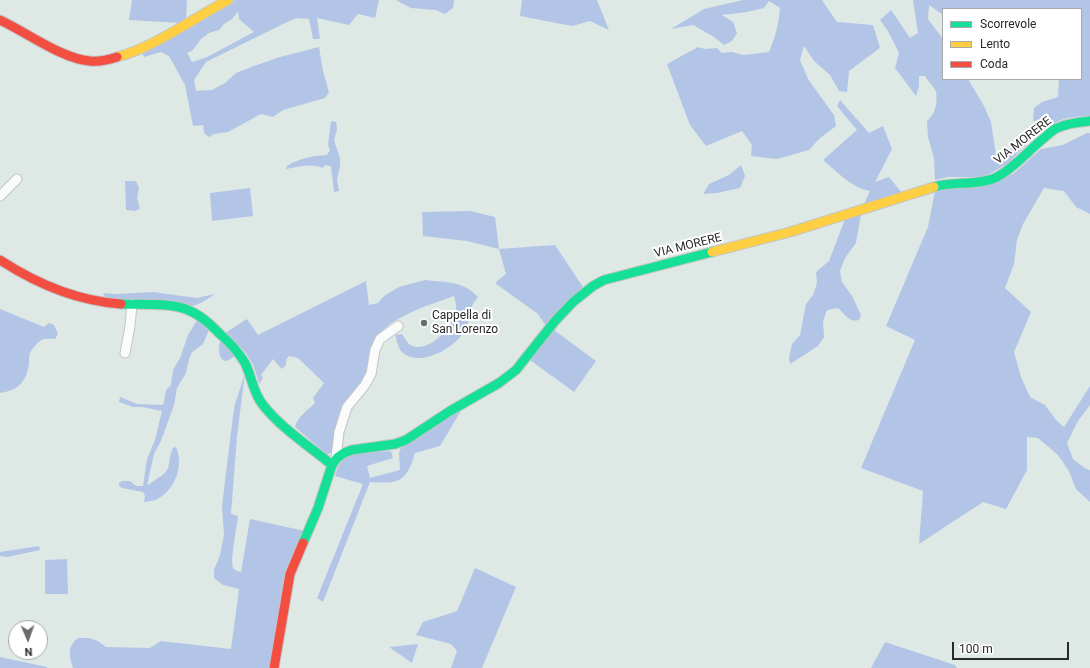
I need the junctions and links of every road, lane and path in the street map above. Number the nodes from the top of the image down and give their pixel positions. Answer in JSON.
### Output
{"nodes":[{"id":1,"x":228,"y":0,"type":"edge"},
{"id":2,"x":0,"y":20,"type":"edge"},
{"id":3,"x":1090,"y":121,"type":"edge"},
{"id":4,"x":17,"y":179,"type":"dead end"},
{"id":5,"x":0,"y":196,"type":"edge"},
{"id":6,"x":0,"y":260,"type":"edge"},
{"id":7,"x":132,"y":304,"type":"junction"},
{"id":8,"x":398,"y":326,"type":"dead end"},
{"id":9,"x":125,"y":353,"type":"dead end"},
{"id":10,"x":334,"y":462,"type":"junction"},
{"id":11,"x":274,"y":668,"type":"edge"}],
"edges":[{"from":1,"to":2,"type":"street"},
{"from":3,"to":10,"type":"street","name":"VIA MORERE"},
{"from":4,"to":5,"type":"street"},
{"from":6,"to":7,"type":"street"},
{"from":7,"to":9,"type":"street"},
{"from":7,"to":10,"type":"street"},
{"from":8,"to":10,"type":"street"},
{"from":10,"to":11,"type":"street"}]}
